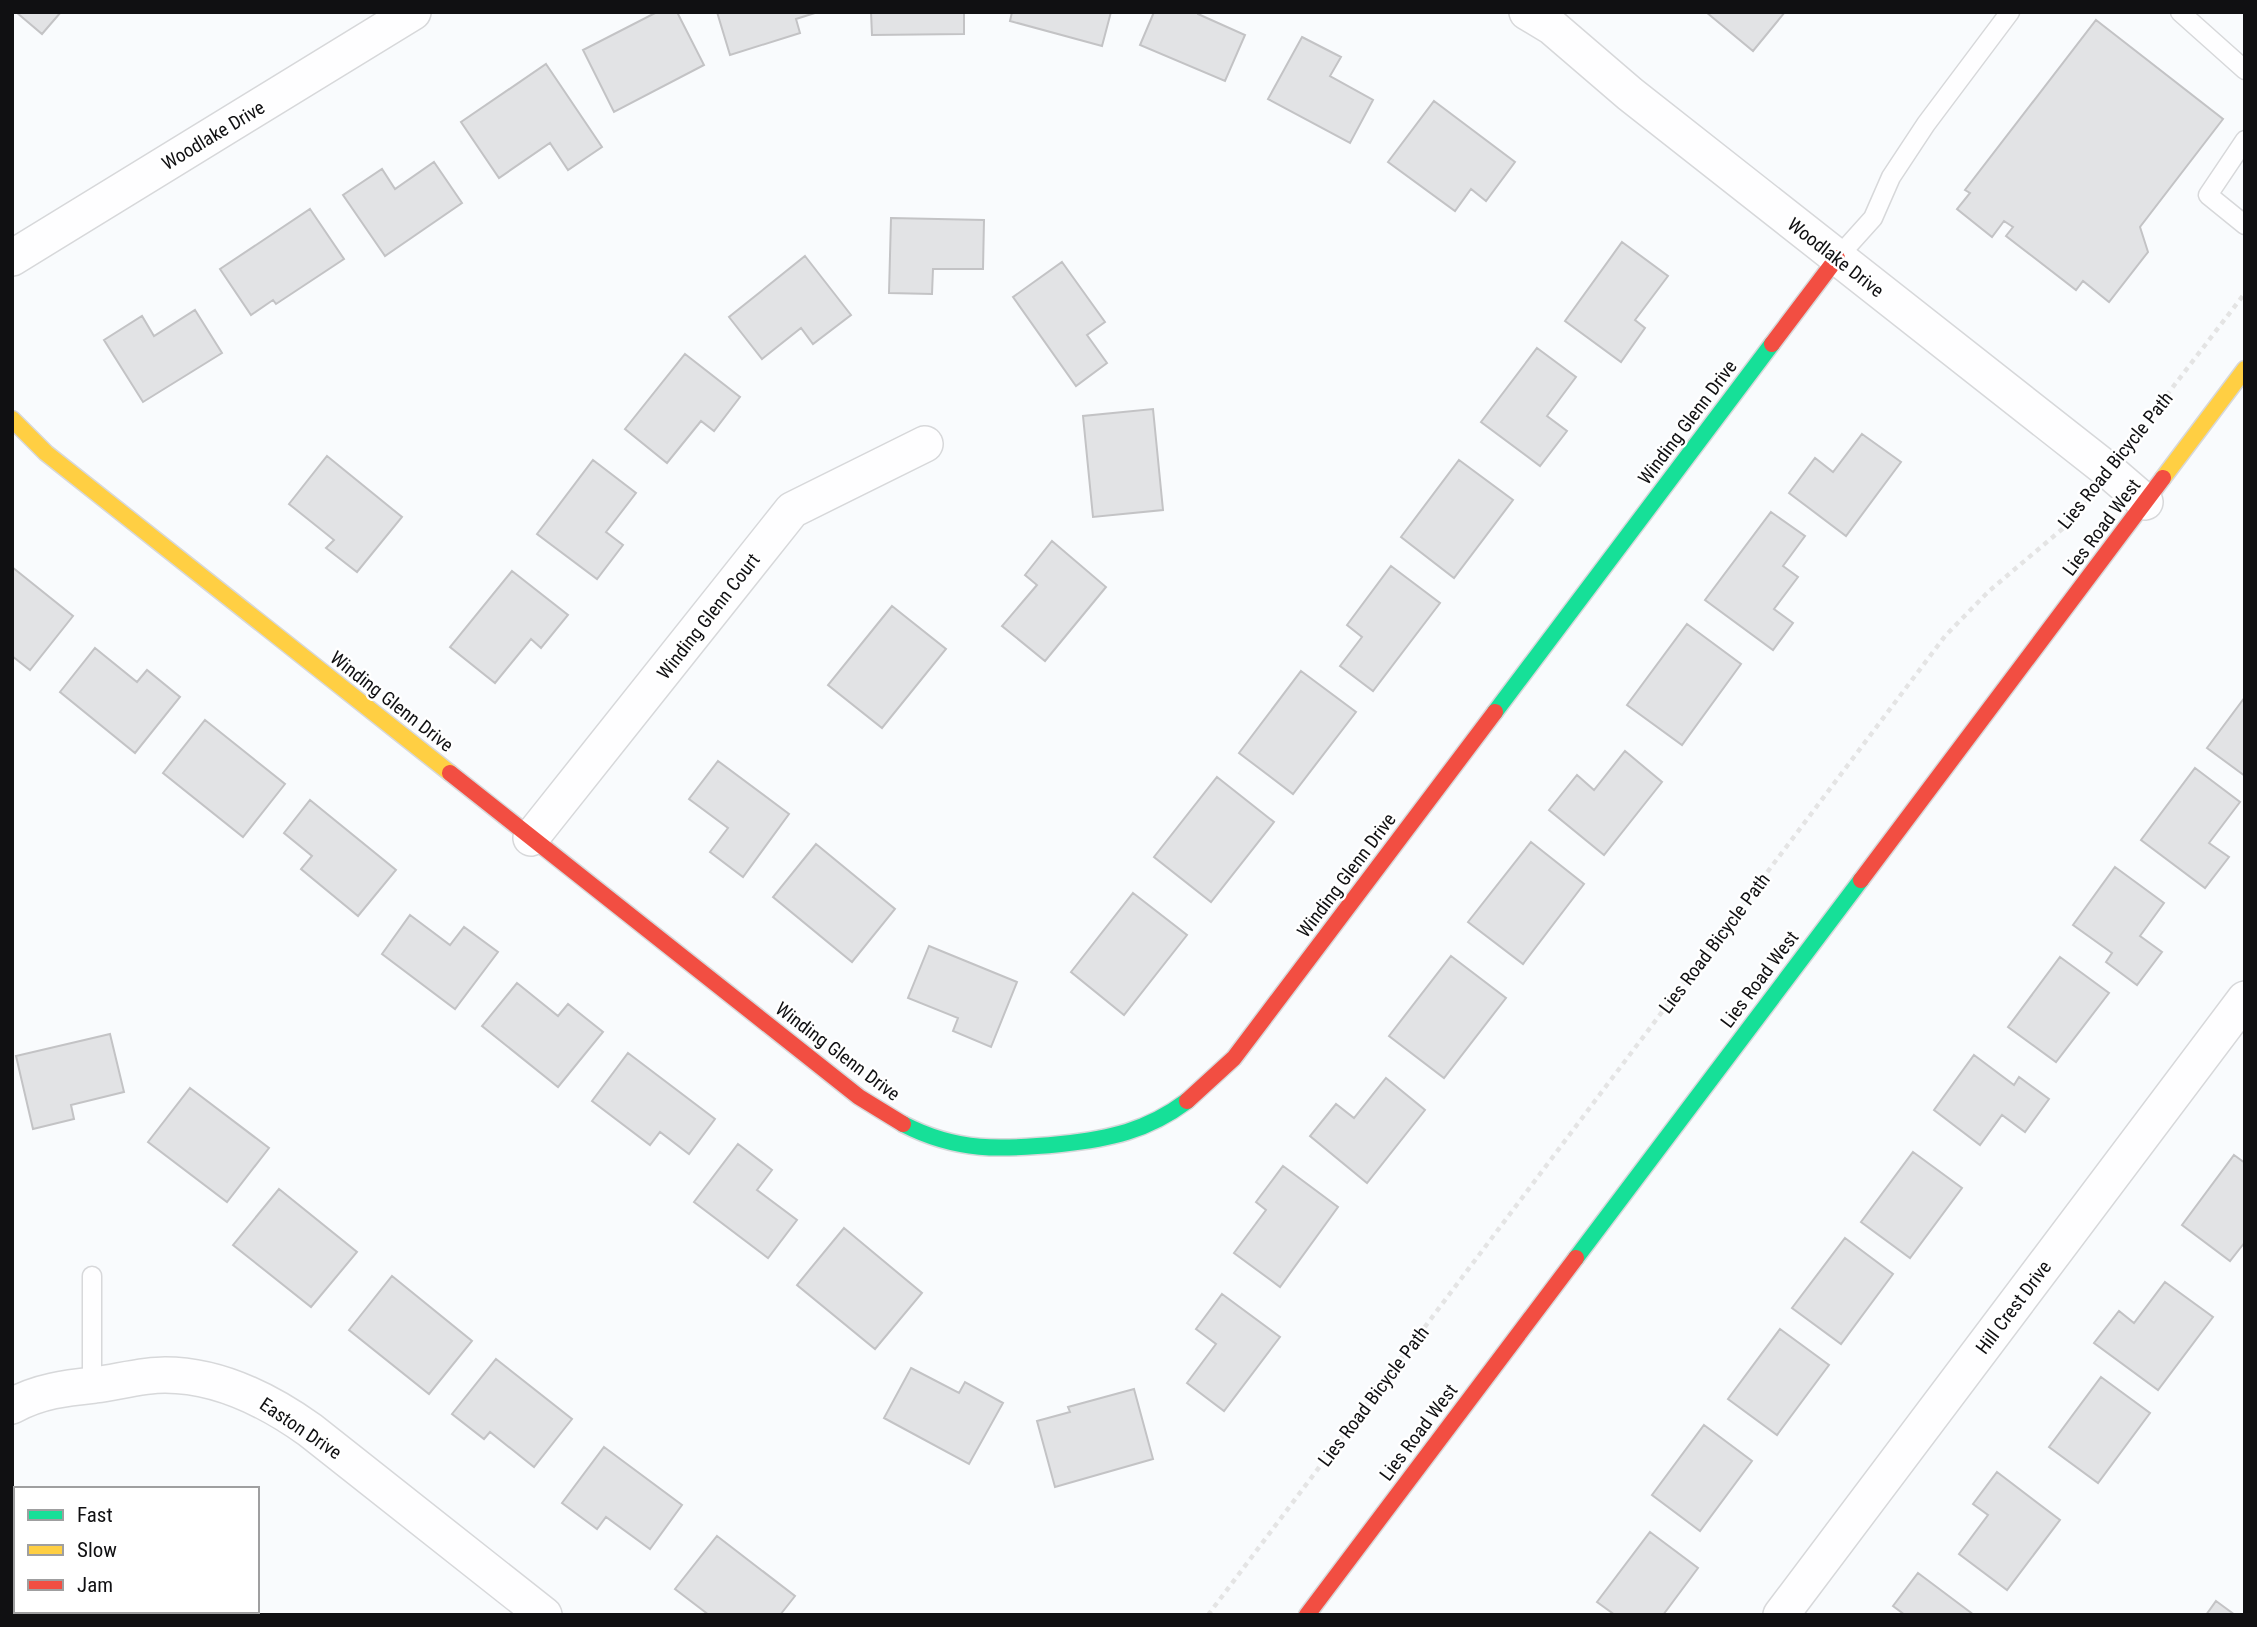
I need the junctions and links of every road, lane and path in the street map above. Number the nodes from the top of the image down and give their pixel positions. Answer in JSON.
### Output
{"nodes":[{"id":1,"x":413,"y":12,"type":"edge"},
{"id":2,"x":2010,"y":12,"type":"edge"},
{"id":3,"x":2180,"y":12,"type":"edge"},
{"id":4,"x":1547,"y":17,"type":"edge"},
{"id":5,"x":2245,"y":70,"type":"edge"},
{"id":6,"x":2245,"y":140,"type":"edge"},
{"id":7,"x":2245,"y":226,"type":"edge"},
{"id":8,"x":12,"y":258,"type":"edge"},
{"id":9,"x":1837,"y":258,"type":"junction"},
{"id":10,"x":2245,"y":293,"type":"edge"},
{"id":11,"x":2245,"y":369,"type":"edge"},
{"id":12,"x":12,"y":419,"type":"edge"},
{"id":13,"x":925,"y":444,"type":"dead end"},
{"id":14,"x":2109,"y":471,"type":"junction"},
{"id":15,"x":2145,"y":502,"type":"junction"},
{"id":16,"x":531,"y":838,"type":"junction"},
{"id":17,"x":2245,"y":999,"type":"edge"},
{"id":18,"x":92,"y":1276,"type":"dead end"},
{"id":19,"x":92,"y":1385,"type":"junction"},
{"id":20,"x":12,"y":1406,"type":"edge"},
{"id":21,"x":544,"y":1615,"type":"edge"},
{"id":22,"x":1208,"y":1615,"type":"edge"},
{"id":23,"x":1307,"y":1615,"type":"edge"},
{"id":24,"x":1781,"y":1615,"type":"edge"}],
"edges":[{"from":1,"to":8,"type":"street","name":"Woodlake Drive"},
{"from":2,"to":9,"type":"lane"},
{"from":3,"to":5,"type":"lane"},
{"from":4,"to":9,"type":"street","name":"Woodlake Drive"},
{"from":6,"to":7,"type":"lane"},
{"from":9,"to":14,"type":"street","name":"Woodlake Drive"},
{"from":9,"to":16,"type":"street","name":"Winding Glenn Drive"},
{"from":10,"to":14,"type":"path","name":"Lies Road Bicycle Path"},
{"from":11,"to":15,"type":"street","name":"Lies Road West"},
{"from":12,"to":16,"type":"street","name":"Winding Glenn Drive"},
{"from":13,"to":16,"type":"street","name":"Winding Glenn Court"},
{"from":14,"to":15,"type":"street","name":"Woodlake Drive"},
{"from":14,"to":22,"type":"path","name":"Lies Road Bicycle Path"},
{"from":15,"to":23,"type":"street","name":"Lies Road West"},
{"from":17,"to":24,"type":"street","name":"Hill Crest Drive"},
{"from":18,"to":19,"type":"lane"},
{"from":19,"to":20,"type":"street","name":"Easton Drive"},
{"from":19,"to":21,"type":"street","name":"Easton Drive"}]}
